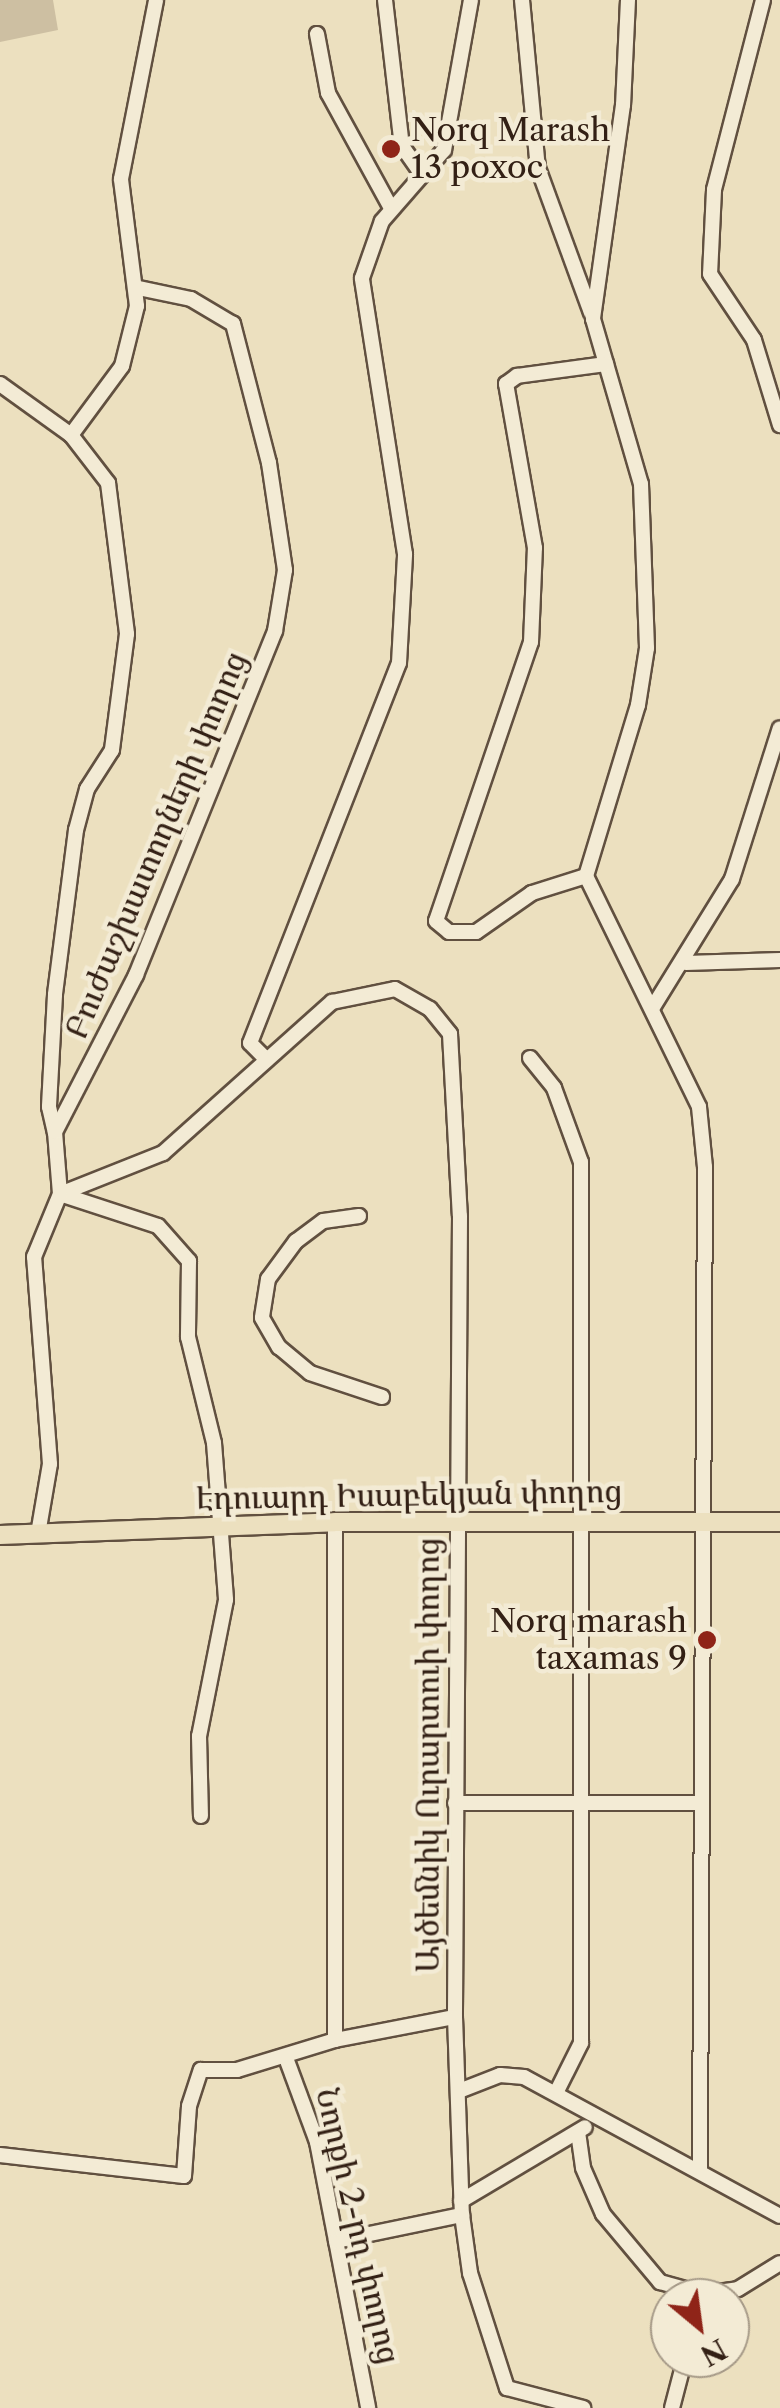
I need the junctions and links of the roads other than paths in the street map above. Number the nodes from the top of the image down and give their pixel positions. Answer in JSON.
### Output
{"nodes":[{"id":1,"x":156,"y":0,"type":"edge"},
{"id":2,"x":385,"y":0,"type":"edge"},
{"id":3,"x":471,"y":0,"type":"edge"},
{"id":4,"x":522,"y":0,"type":"edge"},
{"id":5,"x":628,"y":0,"type":"edge"},
{"id":6,"x":763,"y":0,"type":"edge"},
{"id":7,"x":316,"y":34,"type":"dead end"},
{"id":8,"x":420,"y":172,"type":"junction"},
{"id":9,"x":391,"y":208,"type":"junction"},
{"id":10,"x":139,"y":288,"type":"junction"},
{"id":11,"x":593,"y":319,"type":"junction"},
{"id":12,"x":606,"y":364,"type":"junction"},
{"id":13,"x":0,"y":384,"type":"edge"},
{"id":14,"x":780,"y":425,"type":"edge"},
{"id":15,"x":71,"y":436,"type":"junction"},
{"id":16,"x":780,"y":728,"type":"edge"},
{"id":17,"x":586,"y":876,"type":"junction"},
{"id":18,"x":780,"y":960,"type":"edge"},
{"id":19,"x":686,"y":963,"type":"junction"},
{"id":20,"x":653,"y":1007,"type":"junction"},
{"id":21,"x":265,"y":1058,"type":"junction"},
{"id":22,"x":530,"y":1058,"type":"dead end"},
{"id":23,"x":55,"y":1132,"type":"junction"},
{"id":24,"x":60,"y":1194,"type":"junction"},
{"id":25,"x":359,"y":1216,"type":"dead end"},
{"id":26,"x":382,"y":1397,"type":"dead end"},
{"id":27,"x":335,"y":1522,"type":"junction"},
{"id":28,"x":580,"y":1522,"type":"junction"},
{"id":29,"x":706,"y":1522,"type":"junction"},
{"id":30,"x":780,"y":1522,"type":"edge"},
{"id":31,"x":456,"y":1524,"type":"junction"},
{"id":32,"x":218,"y":1528,"type":"junction"},
{"id":33,"x":38,"y":1534,"type":"junction"},
{"id":34,"x":0,"y":1535,"type":"edge"},
{"id":35,"x":455,"y":1803,"type":"junction"},
{"id":36,"x":581,"y":1803,"type":"junction"},
{"id":37,"x":702,"y":1803,"type":"junction"},
{"id":38,"x":202,"y":1816,"type":"dead end"},
{"id":39,"x":455,"y":2016,"type":"junction"},
{"id":40,"x":335,"y":2040,"type":"junction"},
{"id":41,"x":286,"y":2058,"type":"junction"},
{"id":42,"x":557,"y":2090,"type":"junction"},
{"id":43,"x":460,"y":2091,"type":"junction"},
{"id":44,"x":597,"y":2117,"type":"junction"},
{"id":45,"x":578,"y":2132,"type":"junction"},
{"id":46,"x":0,"y":2155,"type":"edge"},
{"id":47,"x":700,"y":2171,"type":"junction"},
{"id":48,"x":462,"y":2208,"type":"junction"},
{"id":49,"x":780,"y":2216,"type":"edge"},
{"id":50,"x":336,"y":2240,"type":"junction"},
{"id":51,"x":780,"y":2262,"type":"edge"},
{"id":52,"x":655,"y":2278,"type":"edge"},
{"id":53,"x":750,"y":2284,"type":"edge"},
{"id":54,"x":680,"y":2378,"type":"edge"},
{"id":55,"x":368,"y":2408,"type":"edge"},
{"id":56,"x":583,"y":2408,"type":"edge"},
{"id":57,"x":672,"y":2408,"type":"edge"}],
"edges":[{"from":1,"to":10,"type":"street"},
{"from":2,"to":8,"type":"street"},
{"from":3,"to":8,"type":"street"},
{"from":4,"to":11,"type":"street"},
{"from":5,"to":11,"type":"street"},
{"from":6,"to":14,"type":"street"},
{"from":7,"to":9,"type":"street"},
{"from":8,"to":9,"type":"street"},
{"from":9,"to":21,"type":"street"},
{"from":10,"to":15,"type":"street"},
{"from":10,"to":23,"type":"street","name":"Բուժաշխատողների փողոց"},
{"from":11,"to":12,"type":"street"},
{"from":12,"to":17,"type":"street"},
{"from":12,"to":17,"type":"street"},
{"from":13,"to":15,"type":"street"},
{"from":15,"to":23,"type":"street"},
{"from":16,"to":19,"type":"street"},
{"from":17,"to":20,"type":"street"},
{"from":18,"to":19,"type":"street"},
{"from":19,"to":20,"type":"street"},
{"from":20,"to":29,"type":"street"},
{"from":21,"to":24,"type":"street","name":"Այծեմնիկ Ուրարտուի փողոց"},
{"from":21,"to":31,"type":"street","name":"Այծեմնիկ Ուրարտուի փողոց"},
{"from":22,"to":28,"type":"street"},
{"from":23,"to":24,"type":"street"},
{"from":24,"to":32,"type":"street"},
{"from":24,"to":33,"type":"street"},
{"from":25,"to":26,"type":"street"},
{"from":27,"to":31,"type":"main road","name":"Էդուարդ Իսաբեկյան փողոց"},
{"from":27,"to":32,"type":"main road","name":"Էդուարդ Իսաբեկյան փողոց"},
{"from":27,"to":40,"type":"street"},
{"from":28,"to":29,"type":"main road","name":"Էդուարդ Իսաբեկյան փողոց"},
{"from":28,"to":31,"type":"main road","name":"Էդուարդ Իսաբեկյան փողոց"},
{"from":28,"to":36,"type":"street"},
{"from":29,"to":30,"type":"main road","name":"Էդուարդ Իսաբեկյան փողոց"},
{"from":29,"to":37,"type":"street"},
{"from":31,"to":35,"type":"street","name":"Այծեմնիկ Ուրարտուի փողոց"},
{"from":32,"to":33,"type":"main road","name":"Էդուարդ Իսաբեկյան փողոց"},
{"from":32,"to":38,"type":"street"},
{"from":33,"to":34,"type":"main road","name":"Էդուարդ Իսաբեկյան փողոց"},
{"from":35,"to":36,"type":"street"},
{"from":35,"to":39,"type":"street","name":"Այծեմնիկ Ուրարտուի փողոց"},
{"from":36,"to":37,"type":"street"},
{"from":36,"to":42,"type":"street"},
{"from":37,"to":47,"type":"street"},
{"from":39,"to":40,"type":"street"},
{"from":39,"to":43,"type":"street","name":"Այծեմնիկ Ուրարտուի փողոց"},
{"from":40,"to":41,"type":"street"},
{"from":41,"to":46,"type":"street"},
{"from":41,"to":50,"type":"street","name":"Նորքի 2-րդ փողոց"},
{"from":42,"to":43,"type":"street"},
{"from":42,"to":44,"type":"street"},
{"from":43,"to":48,"type":"street","name":"Այծեմնիկ Ուրարտուի փողոց"},
{"from":44,"to":45,"type":"street"},
{"from":44,"to":47,"type":"street"},
{"from":45,"to":48,"type":"street"},
{"from":45,"to":52,"type":"street"},
{"from":47,"to":49,"type":"street"},
{"from":48,"to":50,"type":"street"},
{"from":48,"to":56,"type":"street","name":"Այծեմնիկ Ուրարտուի փողոց"},
{"from":50,"to":55,"type":"street","name":"Նորքի 2-րդ փողոց"},
{"from":51,"to":53,"type":"street"},
{"from":54,"to":57,"type":"street"}]}
